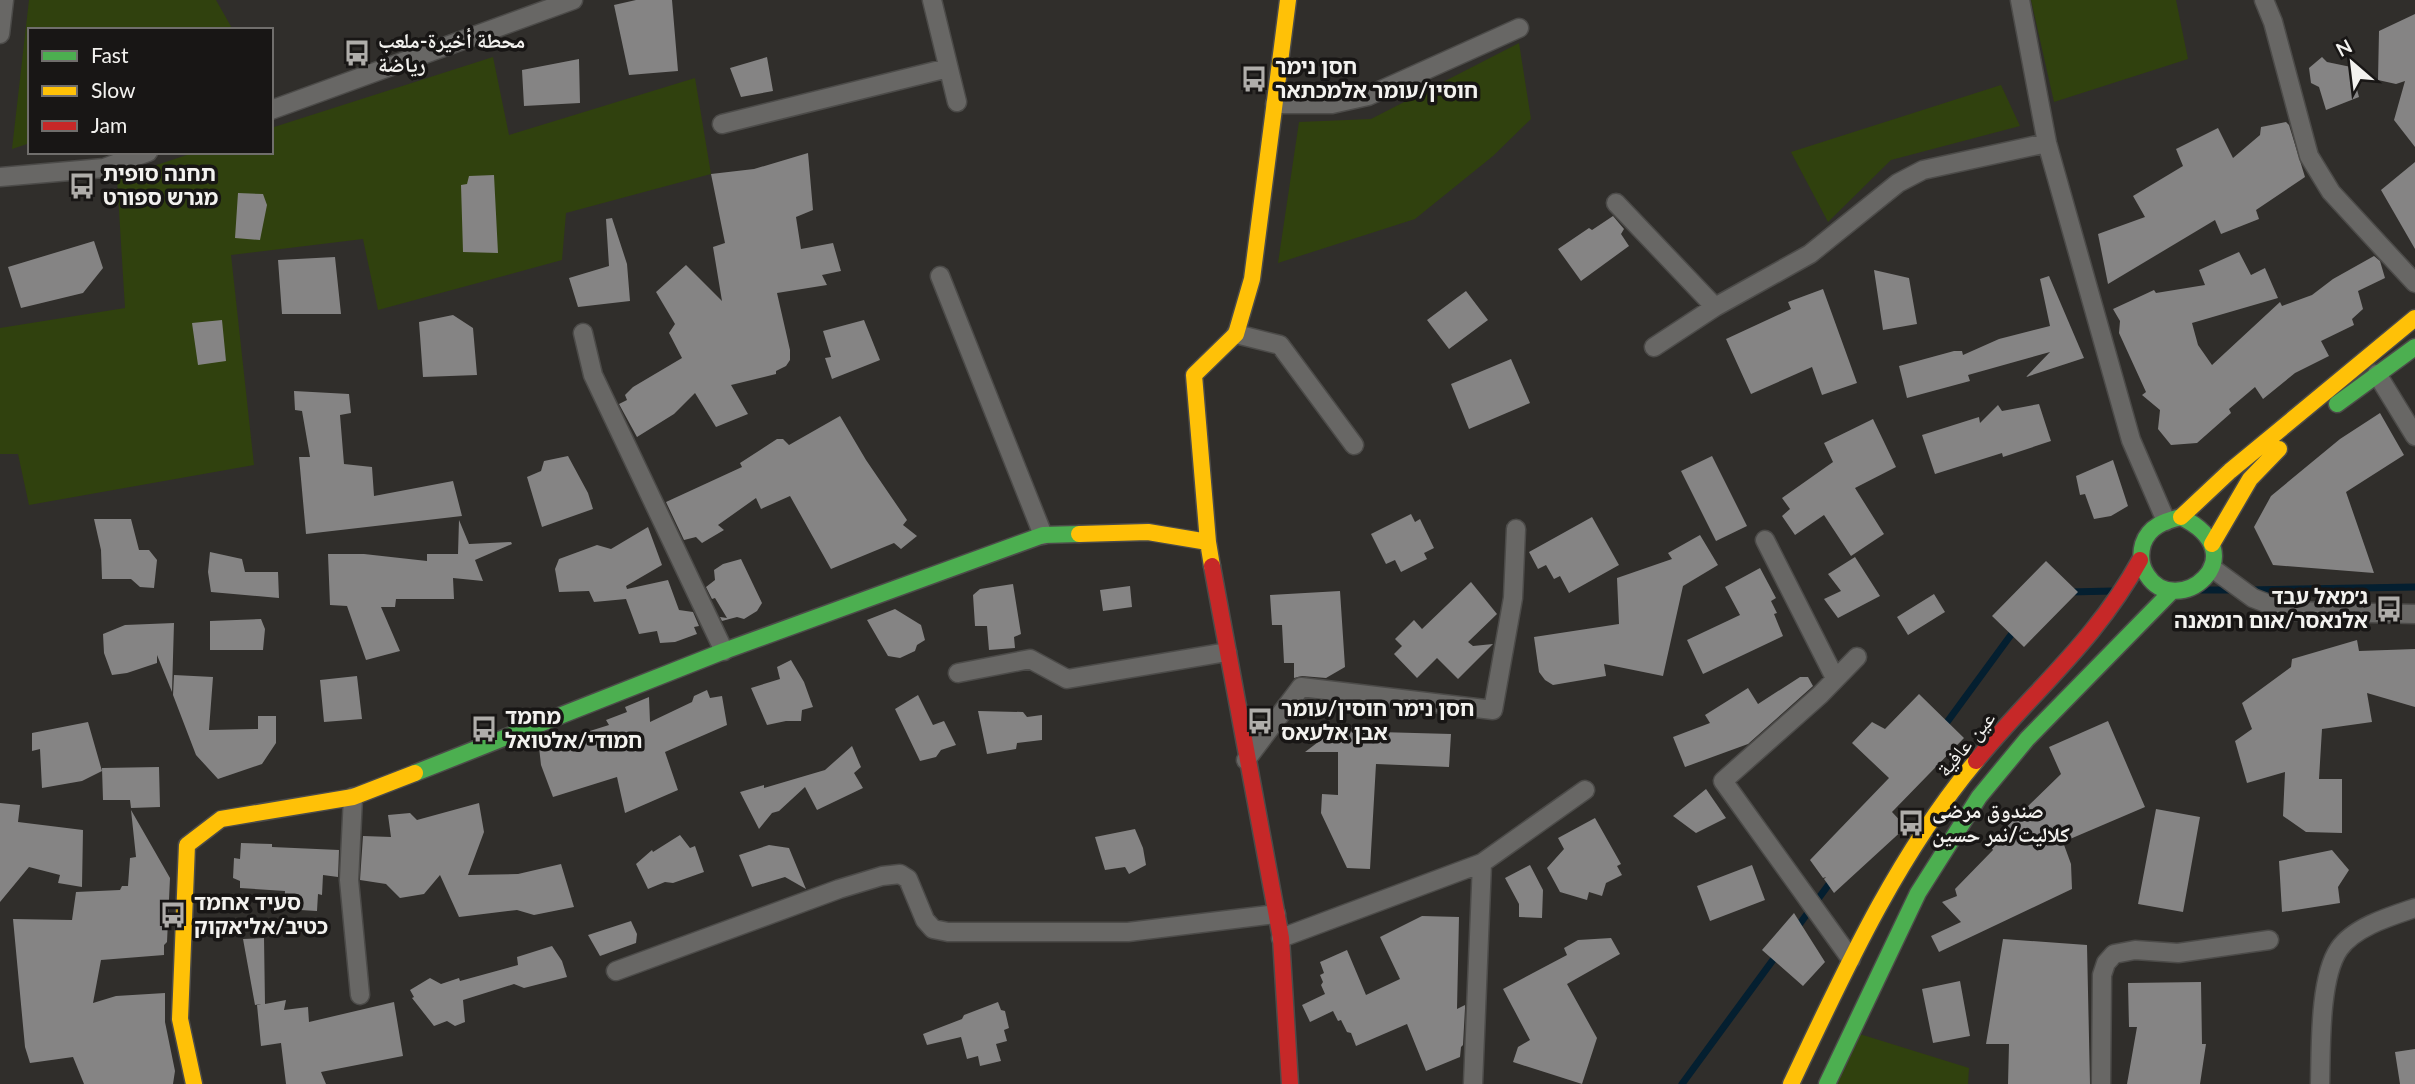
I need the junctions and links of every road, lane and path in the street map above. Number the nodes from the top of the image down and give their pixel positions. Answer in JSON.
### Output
{"nodes":[{"id":1,"x":4,"y":0,"type":"edge"},
{"id":2,"x":573,"y":0,"type":"edge"},
{"id":3,"x":932,"y":0,"type":"edge"},
{"id":4,"x":1288,"y":0,"type":"edge"},
{"id":5,"x":2020,"y":0,"type":"edge"},
{"id":6,"x":2264,"y":0,"type":"edge"},
{"id":7,"x":1518,"y":28,"type":"dead end"},
{"id":8,"x":0,"y":34,"type":"edge"},
{"id":9,"x":948,"y":68,"type":"junction"},
{"id":10,"x":957,"y":102,"type":"dead end"},
{"id":11,"x":1275,"y":104,"type":"junction"},
{"id":12,"x":273,"y":109,"type":"edge"},
{"id":13,"x":722,"y":124,"type":"dead end"},
{"id":14,"x":2047,"y":143,"type":"junction"},
{"id":15,"x":142,"y":154,"type":"edge"},
{"id":16,"x":0,"y":177,"type":"edge"},
{"id":17,"x":1616,"y":203,"type":"dead end"},
{"id":18,"x":940,"y":276,"type":"dead end"},
{"id":19,"x":2415,"y":283,"type":"edge"},
{"id":20,"x":1715,"y":307,"type":"junction"},
{"id":21,"x":2415,"y":318,"type":"edge"},
{"id":22,"x":583,"y":333,"type":"dead end"},
{"id":23,"x":1236,"y":334,"type":"junction"},
{"id":24,"x":1654,"y":347,"type":"dead end"},
{"id":25,"x":2415,"y":347,"type":"edge"},
{"id":26,"x":2378,"y":374,"type":"junction"},
{"id":27,"x":2415,"y":436,"type":"edge"},
{"id":28,"x":1354,"y":445,"type":"dead end"},
{"id":29,"x":2173,"y":519,"type":"junction"},
{"id":30,"x":1516,"y":529,"type":"dead end"},
{"id":31,"x":1043,"y":535,"type":"junction"},
{"id":32,"x":1765,"y":540,"type":"dead end"},
{"id":33,"x":1208,"y":542,"type":"junction"},
{"id":34,"x":2212,"y":544,"type":"junction"},
{"id":35,"x":2140,"y":560,"type":"junction"},
{"id":36,"x":2213,"y":568,"type":"junction"},
{"id":37,"x":2172,"y":591,"type":"junction"},
{"id":38,"x":2415,"y":614,"type":"edge"},
{"id":39,"x":724,"y":651,"type":"junction"},
{"id":40,"x":1227,"y":652,"type":"junction"},
{"id":41,"x":1857,"y":657,"type":"dead end"},
{"id":42,"x":958,"y":673,"type":"dead end"},
{"id":43,"x":1835,"y":678,"type":"junction"},
{"id":44,"x":1246,"y":760,"type":"junction"},
{"id":45,"x":1585,"y":790,"type":"dead end"},
{"id":46,"x":353,"y":796,"type":"junction"},
{"id":47,"x":1482,"y":863,"type":"junction"},
{"id":48,"x":2415,"y":908,"type":"edge"},
{"id":49,"x":1276,"y":914,"type":"junction"},
{"id":50,"x":1281,"y":938,"type":"junction"},
{"id":51,"x":2269,"y":940,"type":"dead end"},
{"id":52,"x":1850,"y":958,"type":"junction"},
{"id":53,"x":616,"y":971,"type":"dead end"},
{"id":54,"x":360,"y":995,"type":"dead end"},
{"id":55,"x":194,"y":1084,"type":"edge"},
{"id":56,"x":1290,"y":1084,"type":"edge"},
{"id":57,"x":1474,"y":1084,"type":"edge"},
{"id":58,"x":1791,"y":1084,"type":"edge"},
{"id":59,"x":1827,"y":1084,"type":"edge"},
{"id":60,"x":2101,"y":1084,"type":"edge"},
{"id":61,"x":2320,"y":1084,"type":"edge"}],
"edges":[{"from":1,"to":8,"type":"street"},
{"from":2,"to":12,"type":"street"},
{"from":3,"to":9,"type":"street"},
{"from":4,"to":11,"type":"street"},
{"from":5,"to":14,"type":"street"},
{"from":6,"to":19,"type":"street"},
{"from":7,"to":11,"type":"street"},
{"from":9,"to":10,"type":"street"},
{"from":9,"to":13,"type":"street"},
{"from":11,"to":23,"type":"street"},
{"from":14,"to":20,"type":"street"},
{"from":14,"to":29,"type":"street"},
{"from":15,"to":16,"type":"street"},
{"from":17,"to":20,"type":"street"},
{"from":18,"to":31,"type":"street"},
{"from":20,"to":24,"type":"street"},
{"from":21,"to":29,"type":"street"},
{"from":22,"to":39,"type":"street"},
{"from":23,"to":28,"type":"street"},
{"from":23,"to":33,"type":"street"},
{"from":25,"to":26,"type":"street"},
{"from":26,"to":27,"type":"street"},
{"from":26,"to":34,"type":"street"},
{"from":29,"to":34,"type":"street"},
{"from":29,"to":35,"type":"street"},
{"from":30,"to":44,"type":"street"},
{"from":31,"to":33,"type":"street"},
{"from":31,"to":39,"type":"street"},
{"from":32,"to":43,"type":"street"},
{"from":33,"to":40,"type":"street"},
{"from":34,"to":36,"type":"street"},
{"from":35,"to":37,"type":"street"},
{"from":35,"to":52,"type":"street","name":"عين عافية"},
{"from":36,"to":37,"type":"street"},
{"from":36,"to":38,"type":"street"},
{"from":37,"to":59,"type":"street","name":"عين عافية"},
{"from":39,"to":46,"type":"street"},
{"from":40,"to":42,"type":"street"},
{"from":40,"to":44,"type":"street"},
{"from":41,"to":43,"type":"street"},
{"from":43,"to":52,"type":"street"},
{"from":44,"to":49,"type":"street"},
{"from":45,"to":47,"type":"street"},
{"from":46,"to":54,"type":"street"},
{"from":46,"to":55,"type":"street"},
{"from":47,"to":50,"type":"street"},
{"from":47,"to":57,"type":"street"},
{"from":48,"to":61,"type":"street"},
{"from":49,"to":50,"type":"street"},
{"from":49,"to":53,"type":"street"},
{"from":50,"to":56,"type":"street"},
{"from":51,"to":60,"type":"street"},
{"from":52,"to":58,"type":"street","name":"عين عافية"}]}
